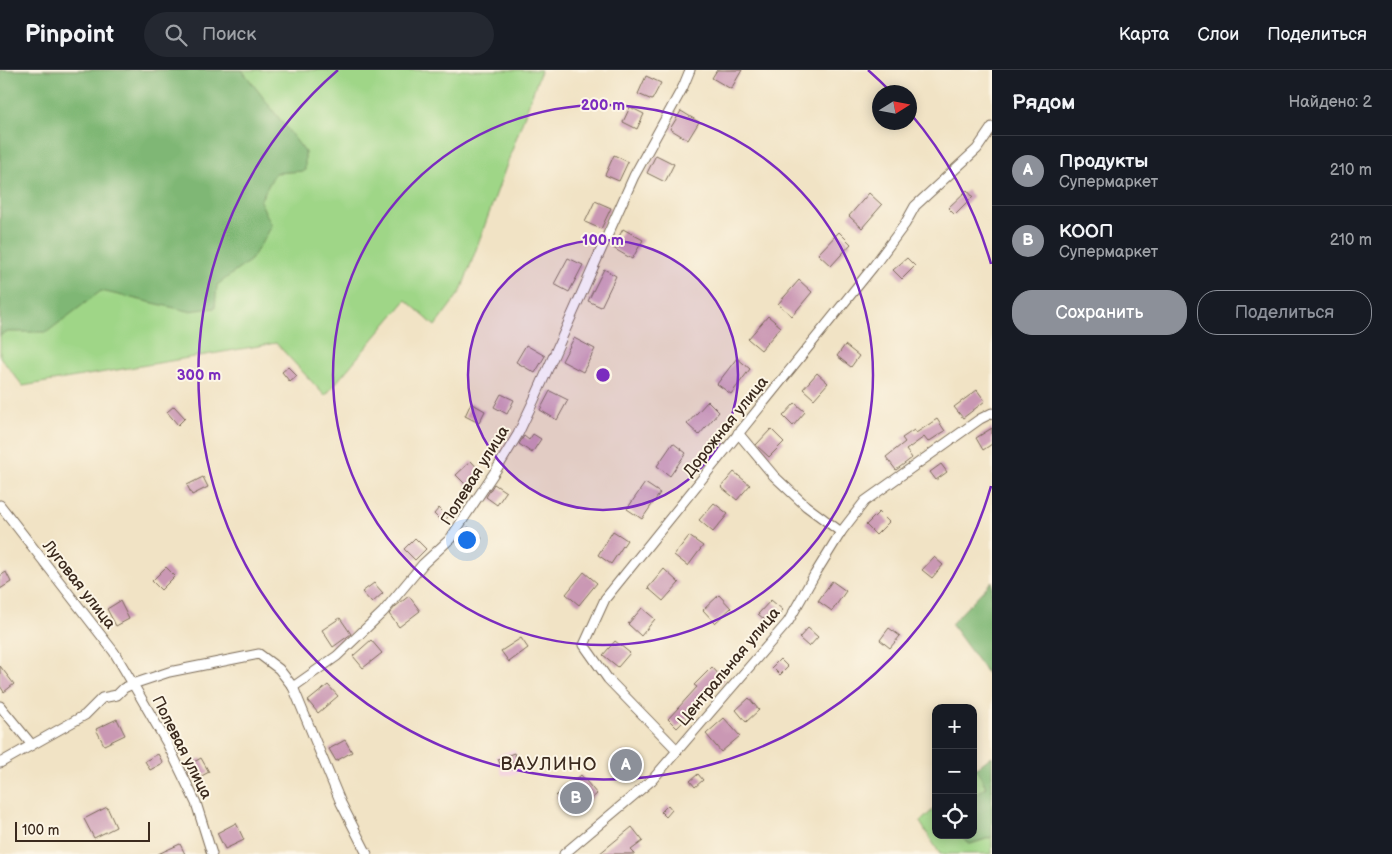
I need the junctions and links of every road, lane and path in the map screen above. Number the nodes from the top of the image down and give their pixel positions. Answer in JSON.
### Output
{"nodes":[{"id":1,"x":690,"y":70,"type":"edge"},
{"id":2,"x":992,"y":127,"type":"edge"},
{"id":3,"x":992,"y":413,"type":"edge"},
{"id":4,"x":738,"y":433,"type":"junction"},
{"id":5,"x":0,"y":504,"type":"edge"},
{"id":6,"x":841,"y":532,"type":"junction"},
{"id":7,"x":133,"y":684,"type":"junction"},
{"id":8,"x":293,"y":687,"type":"junction"},
{"id":9,"x":0,"y":706,"type":"edge"},
{"id":10,"x":32,"y":745,"type":"junction"},
{"id":11,"x":677,"y":750,"type":"junction"},
{"id":12,"x":0,"y":763,"type":"edge"},
{"id":13,"x":212,"y":854,"type":"edge"},
{"id":14,"x":367,"y":854,"type":"edge"},
{"id":15,"x":566,"y":854,"type":"edge"}],
"edges":[{"from":1,"to":8,"type":"street","name":"Полевая улица"},
{"from":2,"to":4,"type":"street","name":"Дорожная улица"},
{"from":3,"to":6,"type":"street","name":"Центральная улица"},
{"from":4,"to":6,"type":"street"},
{"from":4,"to":11,"type":"street","name":"Дорожная улица"},
{"from":5,"to":7,"type":"street","name":"Луговая улица"},
{"from":6,"to":11,"type":"street","name":"Центральная улица"},
{"from":7,"to":8,"type":"street","name":"Полевая улица"},
{"from":7,"to":10,"type":"street","name":"Полевая улица"},
{"from":7,"to":13,"type":"street","name":"Полевая улица"},
{"from":8,"to":14,"type":"street"},
{"from":9,"to":10,"type":"street"},
{"from":10,"to":12,"type":"street","name":"Полевая улица"},
{"from":11,"to":15,"type":"street","name":"Центральная улица"}]}
